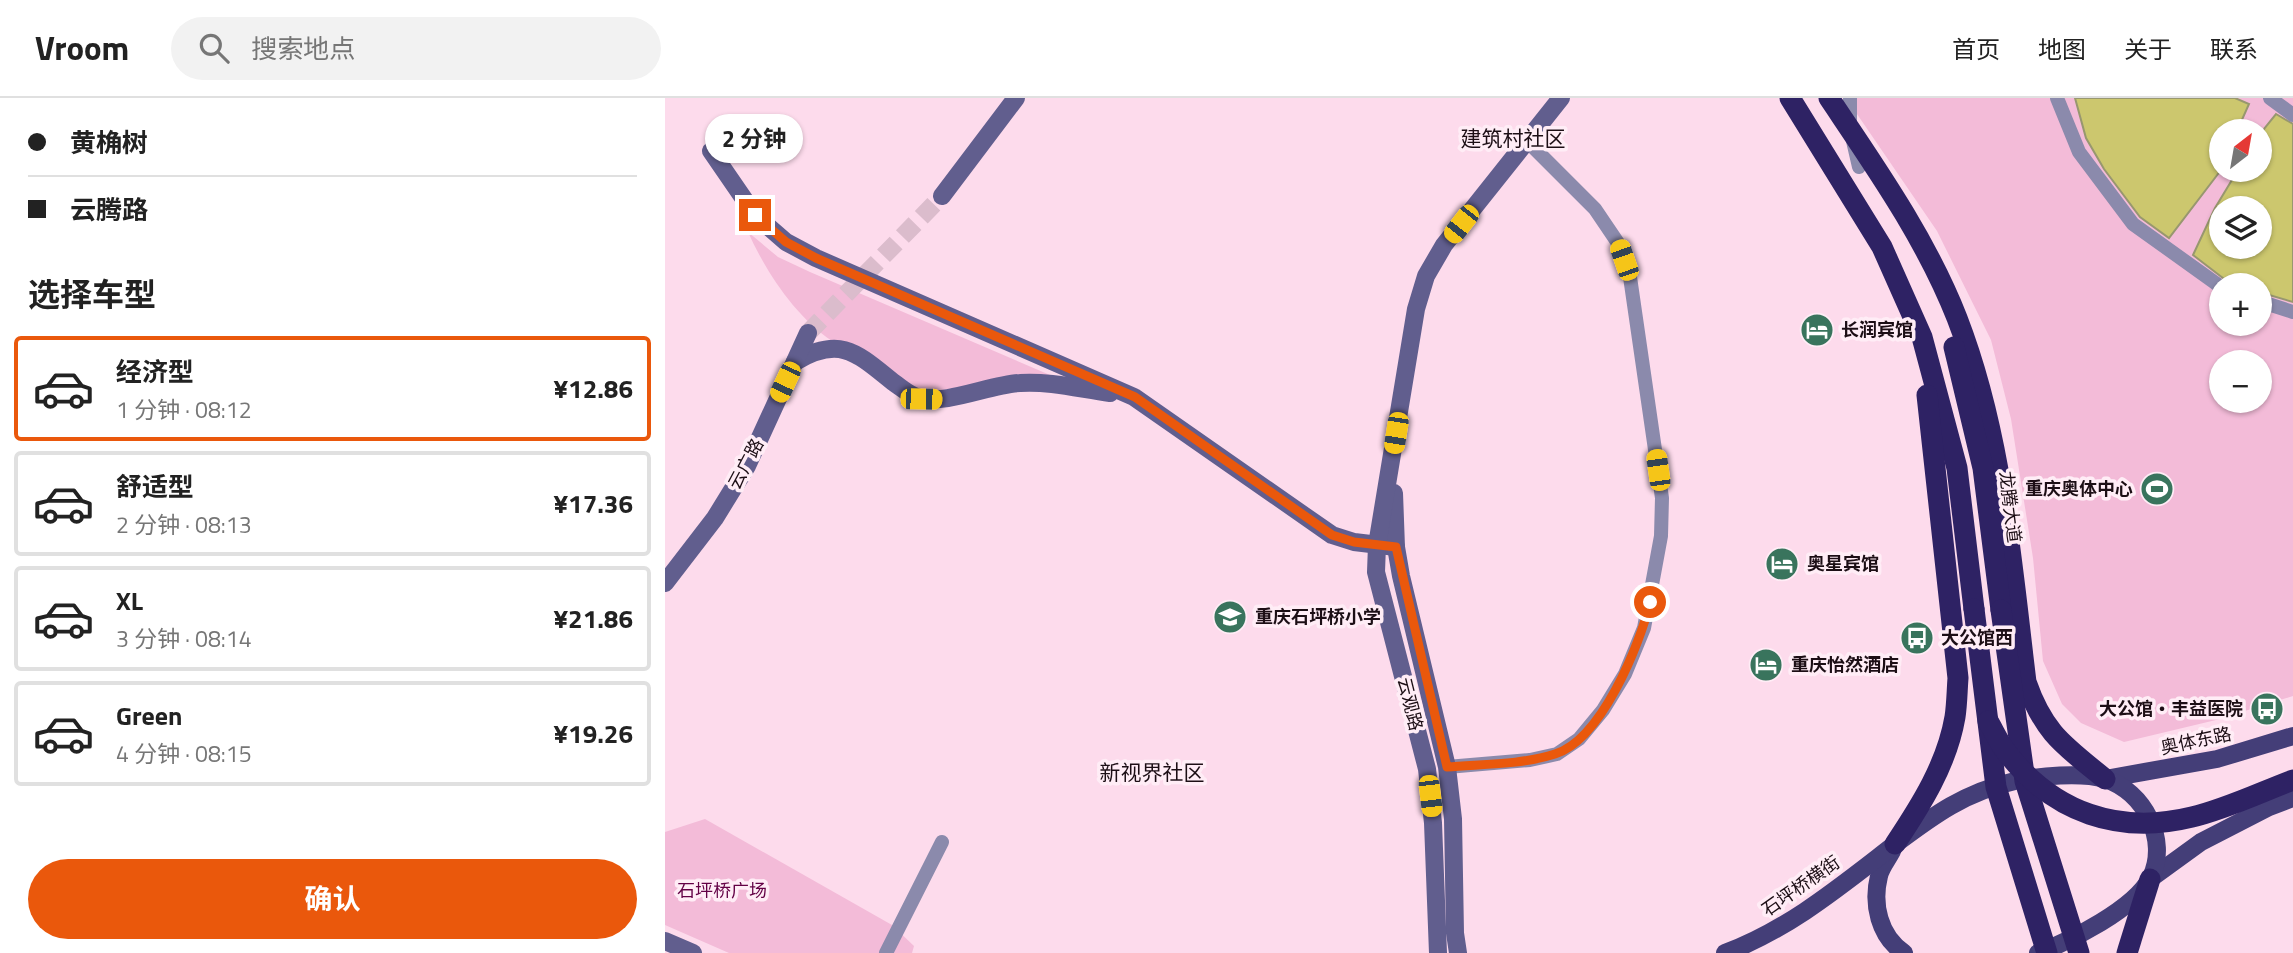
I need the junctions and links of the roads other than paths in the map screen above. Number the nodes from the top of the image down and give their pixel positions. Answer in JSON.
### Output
{"nodes":[{"id":1,"x":1016,"y":98,"type":"edge"},
{"id":2,"x":1561,"y":98,"type":"edge"},
{"id":3,"x":1790,"y":98,"type":"edge"},
{"id":4,"x":1815,"y":98,"type":"edge"},
{"id":5,"x":1829,"y":98,"type":"edge"},
{"id":6,"x":1850,"y":98,"type":"edge"},
{"id":7,"x":2057,"y":98,"type":"edge"},
{"id":8,"x":2270,"y":98,"type":"edge"},
{"id":9,"x":2293,"y":115,"type":"edge"},
{"id":10,"x":1850,"y":128,"type":"junction"},
{"id":11,"x":1527,"y":141,"type":"junction"},
{"id":12,"x":711,"y":151,"type":"dead end"},
{"id":13,"x":1859,"y":167,"type":"junction"},
{"id":14,"x":942,"y":196,"type":"tunnel mouth"},
{"id":15,"x":2209,"y":278,"type":"edge"},
{"id":16,"x":2272,"y":305,"type":"edge"},
{"id":17,"x":2293,"y":312,"type":"edge"},
{"id":18,"x":808,"y":333,"type":"tunnel mouth"},
{"id":19,"x":1922,"y":337,"type":"junction"},
{"id":20,"x":795,"y":362,"type":"junction"},
{"id":21,"x":1135,"y":397,"type":"junction"},
{"id":22,"x":1392,"y":458,"type":"junction"},
{"id":23,"x":1377,"y":545,"type":"junction"},
{"id":24,"x":1396,"y":547,"type":"junction"},
{"id":25,"x":665,"y":583,"type":"edge"},
{"id":26,"x":1988,"y":721,"type":"junction"},
{"id":27,"x":2293,"y":736,"type":"edge"},
{"id":28,"x":1447,"y":767,"type":"junction"},
{"id":29,"x":2105,"y":779,"type":"junction"},
{"id":30,"x":2293,"y":780,"type":"edge"},
{"id":31,"x":2293,"y":798,"type":"edge"},
{"id":32,"x":942,"y":842,"type":"dead end"},
{"id":33,"x":1895,"y":844,"type":"junction"},
{"id":34,"x":2150,"y":878,"type":"junction"},
{"id":35,"x":665,"y":941,"type":"edge"},
{"id":36,"x":693,"y":953,"type":"edge"},
{"id":37,"x":886,"y":953,"type":"edge"},
{"id":38,"x":1438,"y":953,"type":"edge"},
{"id":39,"x":1458,"y":953,"type":"edge"},
{"id":40,"x":1725,"y":953,"type":"edge"},
{"id":41,"x":1904,"y":953,"type":"edge"},
{"id":42,"x":2038,"y":953,"type":"edge"},
{"id":43,"x":2047,"y":953,"type":"edge"},
{"id":44,"x":2079,"y":953,"type":"edge"},
{"id":45,"x":2127,"y":953,"type":"edge"}],
"edges":[{"from":1,"to":14,"type":"street"},
{"from":2,"to":11,"type":"street","name":"云观路"},
{"from":3,"to":19,"type":"highway"},
{"from":4,"to":13,"type":"highway","name":"龙腾大道"},
{"from":5,"to":10,"type":"highway"},
{"from":6,"to":10,"type":"street"},
{"from":7,"to":15,"type":"street"},
{"from":8,"to":9,"type":"street"},
{"from":10,"to":13,"type":"street"},
{"from":10,"to":29,"type":"highway"},
{"from":11,"to":22,"type":"street","name":"云观路"},
{"from":11,"to":28,"type":"street"},
{"from":12,"to":21,"type":"street"},
{"from":13,"to":44,"type":"highway","name":"龙腾大道","bridge":true},
{"from":16,"to":17,"type":"street"},
{"from":18,"to":20,"type":"street","name":"云广路"},
{"from":19,"to":26,"type":"highway","bridge":true},
{"from":19,"to":33,"type":"highway"},
{"from":20,"to":21,"type":"street"},
{"from":20,"to":25,"type":"street","name":"云广路"},
{"from":21,"to":23,"type":"street"},
{"from":22,"to":23,"type":"street","name":"云观路"},
{"from":22,"to":24,"type":"street","name":"云观路"},
{"from":23,"to":24,"type":"street"},
{"from":23,"to":38,"type":"street","name":"云观路"},
{"from":24,"to":28,"type":"street","name":"云观路"},
{"from":26,"to":30,"type":"highway","bridge":true},
{"from":26,"to":43,"type":"highway","bridge":true},
{"from":27,"to":29,"type":"main road","name":"奥体东路"},
{"from":28,"to":39,"type":"street","name":"云观路"},
{"from":29,"to":33,"type":"main road","name":"奥体东路"},
{"from":29,"to":34,"type":"main road"},
{"from":31,"to":34,"type":"main road"},
{"from":32,"to":37,"type":"street"},
{"from":33,"to":40,"type":"main road","name":"石坪桥横街"},
{"from":33,"to":41,"type":"main road"},
{"from":34,"to":42,"type":"main road"},
{"from":34,"to":45,"type":"highway"},
{"from":35,"to":36,"type":"street"}]}
